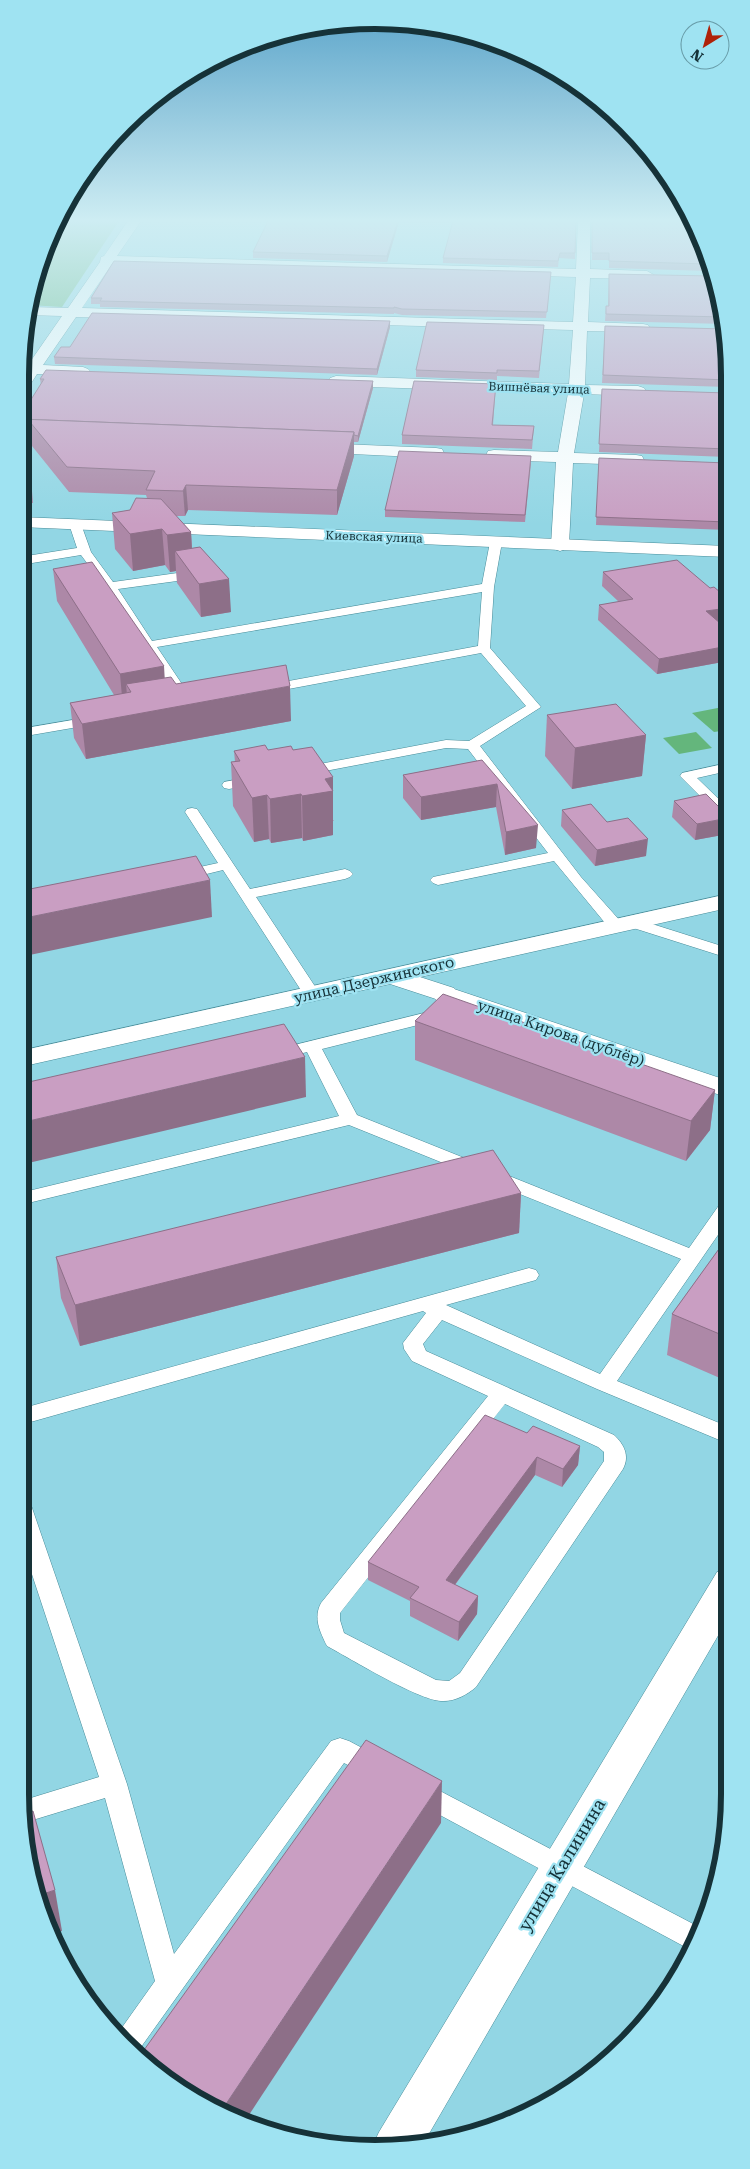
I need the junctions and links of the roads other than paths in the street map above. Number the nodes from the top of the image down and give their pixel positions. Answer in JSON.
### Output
{"nodes":[{"id":1,"x":64,"y":322,"type":"edge"},
{"id":2,"x":451,"y":322,"type":"edge"},
{"id":3,"x":579,"y":322,"type":"edge"},
{"id":4,"x":579,"y":326,"type":"junction"},
{"id":5,"x":658,"y":328,"type":"edge"},
{"id":6,"x":29,"y":367,"type":"edge"},
{"id":7,"x":29,"y":370,"type":"edge"},
{"id":8,"x":102,"y":372,"type":"edge"},
{"id":9,"x":320,"y":380,"type":"edge"},
{"id":10,"x":577,"y":389,"type":"junction"},
{"id":11,"x":652,"y":392,"type":"edge"},
{"id":12,"x":298,"y":447,"type":"edge"},
{"id":13,"x":456,"y":454,"type":"edge"},
{"id":14,"x":476,"y":454,"type":"edge"},
{"id":15,"x":565,"y":458,"type":"junction"},
{"id":16,"x":651,"y":461,"type":"edge"},
{"id":17,"x":29,"y":522,"type":"edge"},
{"id":18,"x":75,"y":524,"type":"junction"},
{"id":19,"x":496,"y":542,"type":"junction"},
{"id":20,"x":560,"y":545,"type":"junction"},
{"id":21,"x":83,"y":551,"type":"junction"},
{"id":22,"x":721,"y":552,"type":"edge"},
{"id":23,"x":29,"y":560,"type":"edge"},
{"id":24,"x":212,"y":572,"type":"edge"},
{"id":25,"x":110,"y":586,"type":"junction"},
{"id":26,"x":488,"y":586,"type":"junction"},
{"id":27,"x":149,"y":645,"type":"junction"},
{"id":28,"x":484,"y":650,"type":"junction"},
{"id":29,"x":255,"y":691,"type":"edge"},
{"id":30,"x":188,"y":703,"type":"edge"},
{"id":31,"x":113,"y":716,"type":"edge"},
{"id":32,"x":29,"y":731,"type":"edge"},
{"id":33,"x":472,"y":745,"type":"junction"},
{"id":34,"x":721,"y":769,"type":"edge"},
{"id":35,"x":295,"y":773,"type":"edge"},
{"id":36,"x":267,"y":778,"type":"edge"},
{"id":37,"x":229,"y":785,"type":"dead end"},
{"id":38,"x":721,"y":809,"type":"edge"},
{"id":39,"x":192,"y":812,"type":"dead end"},
{"id":40,"x":557,"y":856,"type":"junction"},
{"id":41,"x":227,"y":866,"type":"junction"},
{"id":42,"x":345,"y":874,"type":"dead end"},
{"id":43,"x":171,"y":877,"type":"edge"},
{"id":44,"x":438,"y":880,"type":"dead end"},
{"id":45,"x":246,"y":894,"type":"junction"},
{"id":46,"x":721,"y":903,"type":"edge"},
{"id":47,"x":623,"y":924,"type":"junction"},
{"id":48,"x":721,"y":952,"type":"edge"},
{"id":49,"x":393,"y":977,"type":"junction"},
{"id":50,"x":312,"y":994,"type":"junction"},
{"id":51,"x":424,"y":1018,"type":"edge"},
{"id":52,"x":312,"y":1046,"type":"junction"},
{"id":53,"x":29,"y":1057,"type":"edge"},
{"id":54,"x":263,"y":1058,"type":"edge"},
{"id":55,"x":721,"y":1088,"type":"edge"},
{"id":56,"x":350,"y":1119,"type":"junction"},
{"id":57,"x":29,"y":1196,"type":"edge"},
{"id":58,"x":721,"y":1216,"type":"edge"},
{"id":59,"x":691,"y":1256,"type":"junction"},
{"id":60,"x":529,"y":1275,"type":"dead end"},
{"id":61,"x":432,"y":1307,"type":"junction"},
{"id":62,"x":604,"y":1384,"type":"junction"},
{"id":63,"x":501,"y":1394,"type":"junction"},
{"id":64,"x":29,"y":1415,"type":"edge"},
{"id":65,"x":721,"y":1433,"type":"edge"},
{"id":66,"x":29,"y":1537,"type":"edge"},
{"id":67,"x":721,"y":1597,"type":"edge"},
{"id":68,"x":114,"y":1784,"type":"junction"},
{"id":69,"x":29,"y":1810,"type":"edge"},
{"id":70,"x":561,"y":1868,"type":"junction"},
{"id":71,"x":691,"y":1936,"type":"edge"},
{"id":72,"x":169,"y":1984,"type":"junction"},
{"id":73,"x":130,"y":2039,"type":"edge"},
{"id":74,"x":400,"y":2140,"type":"edge"}],
"edges":[{"from":1,"to":6,"type":"street"},
{"from":2,"to":4,"type":"street"},
{"from":3,"to":4,"type":"street"},
{"from":4,"to":5,"type":"street"},
{"from":4,"to":10,"type":"street"},
{"from":7,"to":8,"type":"street"},
{"from":9,"to":10,"type":"street","name":"Вишнёвая улица"},
{"from":10,"to":11,"type":"street","name":"Вишнёвая улица"},
{"from":10,"to":15,"type":"street"},
{"from":12,"to":13,"type":"street"},
{"from":14,"to":15,"type":"street"},
{"from":15,"to":16,"type":"street"},
{"from":15,"to":20,"type":"street"},
{"from":17,"to":18,"type":"street","name":"Киевская улица"},
{"from":18,"to":19,"type":"street","name":"Киевская улица"},
{"from":18,"to":21,"type":"lane"},
{"from":19,"to":20,"type":"street","name":"Киевская улица"},
{"from":19,"to":26,"type":"lane"},
{"from":20,"to":22,"type":"street","name":"Киевская улица"},
{"from":21,"to":23,"type":"lane"},
{"from":21,"to":25,"type":"lane"},
{"from":24,"to":25,"type":"lane"},
{"from":25,"to":27,"type":"lane"},
{"from":26,"to":27,"type":"lane"},
{"from":26,"to":28,"type":"lane"},
{"from":27,"to":30,"type":"lane"},
{"from":28,"to":29,"type":"lane"},
{"from":28,"to":33,"type":"lane"},
{"from":31,"to":32,"type":"lane"},
{"from":33,"to":35,"type":"lane"},
{"from":33,"to":40,"type":"lane"},
{"from":34,"to":38,"type":"lane"},
{"from":36,"to":37,"type":"lane"},
{"from":39,"to":41,"type":"lane"},
{"from":40,"to":44,"type":"lane"},
{"from":40,"to":47,"type":"lane"},
{"from":41,"to":43,"type":"lane"},
{"from":41,"to":45,"type":"lane"},
{"from":42,"to":45,"type":"lane"},
{"from":45,"to":50,"type":"lane"},
{"from":46,"to":47,"type":"street","name":"улица Дзержинского"},
{"from":47,"to":48,"type":"lane"},
{"from":47,"to":49,"type":"street","name":"улица Дзержинского"},
{"from":49,"to":50,"type":"street","name":"улица Дзержинского"},
{"from":49,"to":55,"type":"street","name":"улица Кирова (дублёр)"},
{"from":50,"to":53,"type":"street","name":"улица Дзержинского"},
{"from":51,"to":52,"type":"lane"},
{"from":52,"to":54,"type":"lane"},
{"from":52,"to":56,"type":"lane"},
{"from":56,"to":57,"type":"lane"},
{"from":56,"to":59,"type":"lane"},
{"from":58,"to":59,"type":"lane"},
{"from":59,"to":62,"type":"lane"},
{"from":60,"to":61,"type":"lane"},
{"from":61,"to":62,"type":"lane"},
{"from":61,"to":63,"type":"lane"},
{"from":61,"to":64,"type":"lane"},
{"from":62,"to":65,"type":"lane"},
{"from":63,"to":63,"type":"lane"},
{"from":66,"to":68,"type":"lane"},
{"from":67,"to":70,"type":"street","name":"улица Калинина"},
{"from":68,"to":69,"type":"lane"},
{"from":68,"to":72,"type":"lane"},
{"from":70,"to":71,"type":"lane"},
{"from":70,"to":72,"type":"lane"},
{"from":70,"to":74,"type":"street","name":"улица Калинина"},
{"from":72,"to":73,"type":"lane"}]}
